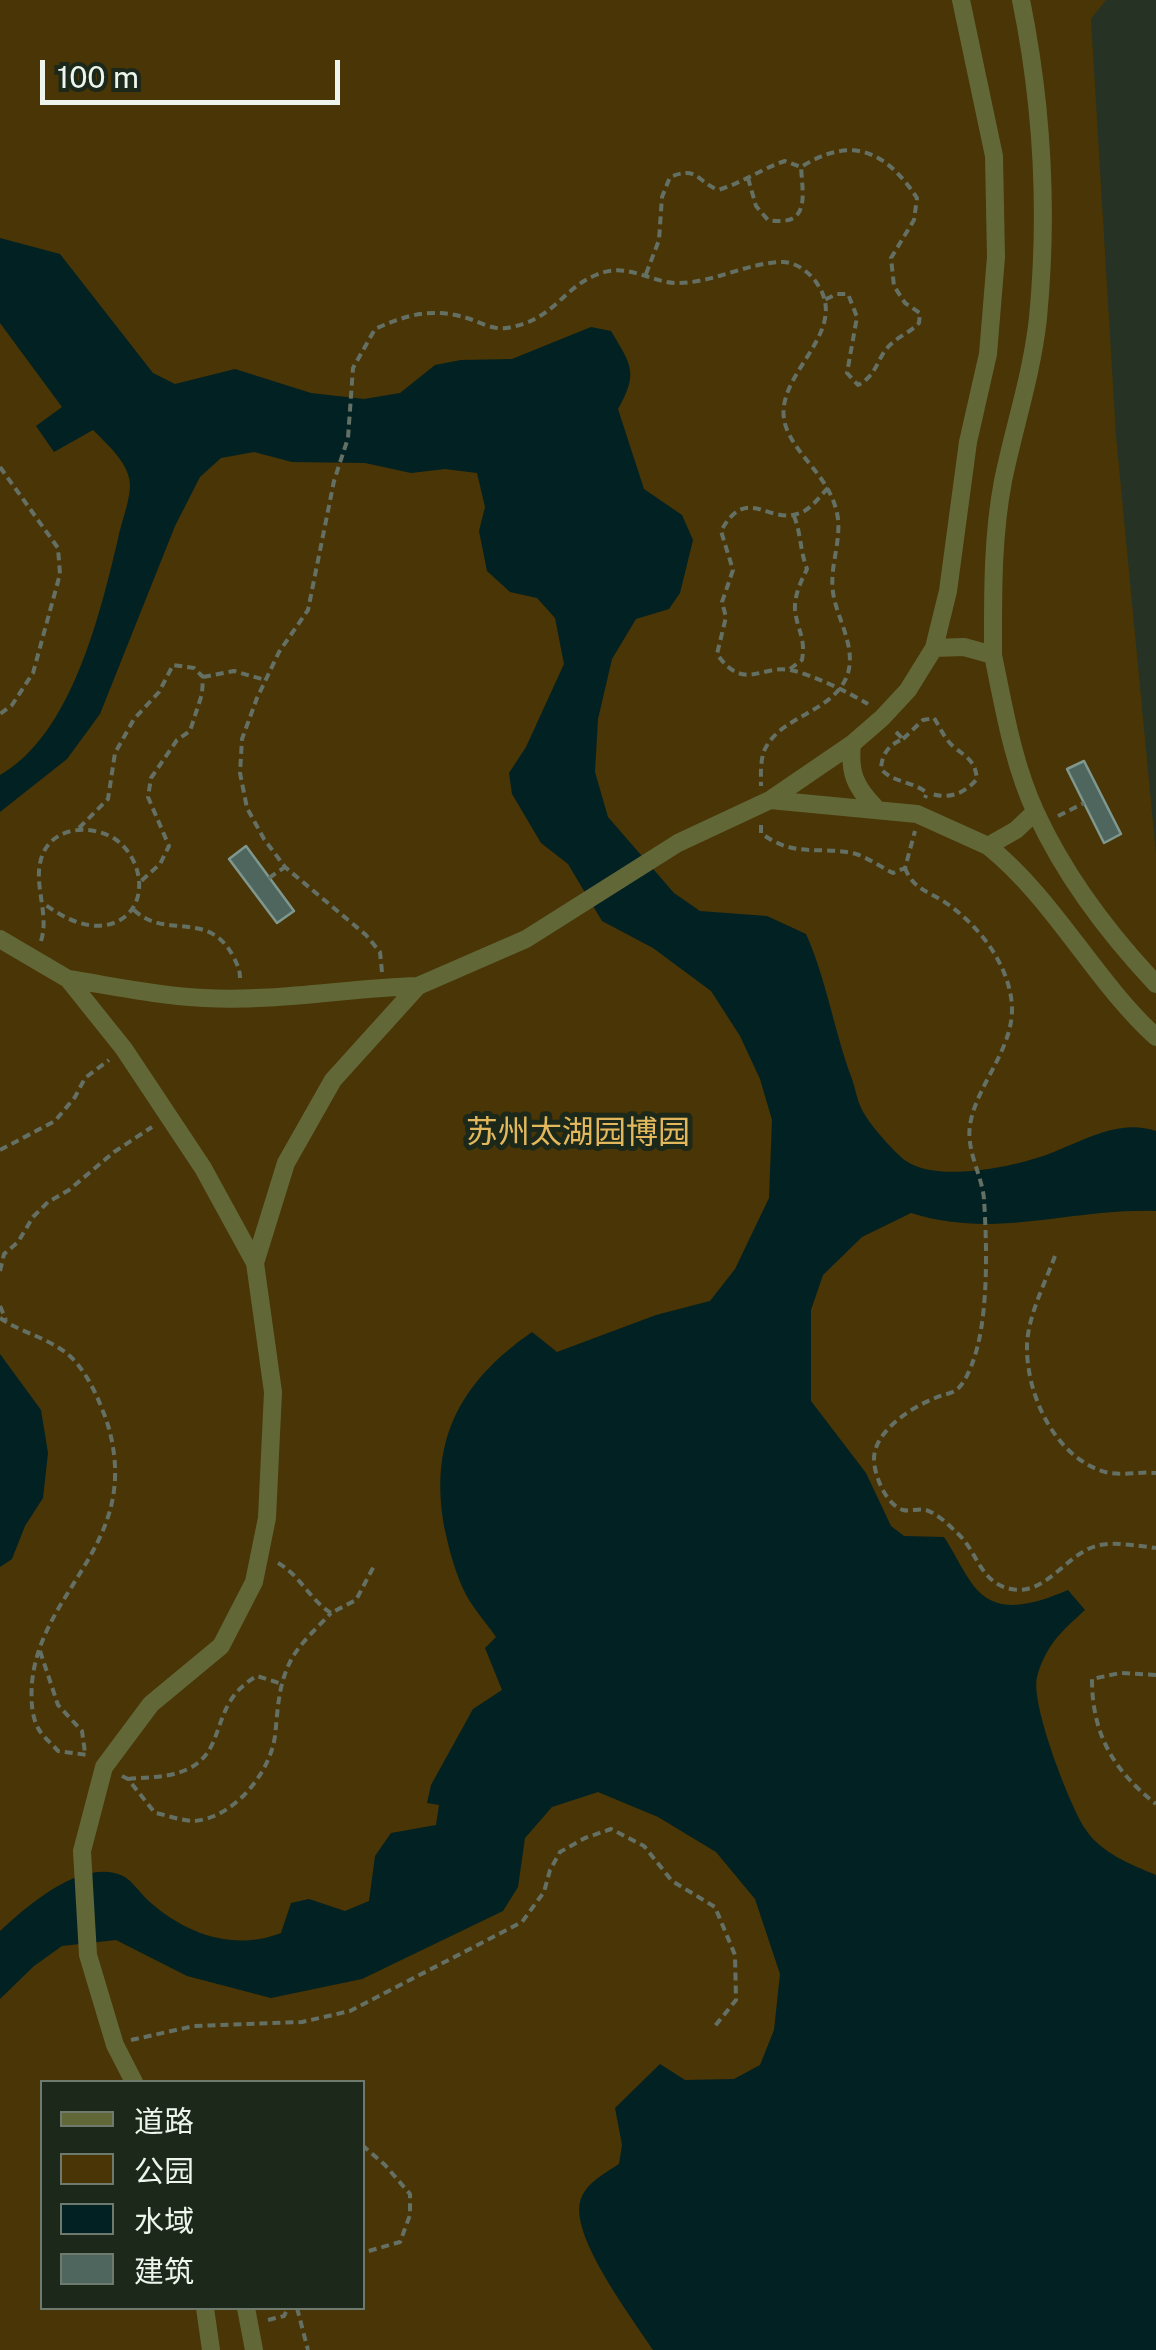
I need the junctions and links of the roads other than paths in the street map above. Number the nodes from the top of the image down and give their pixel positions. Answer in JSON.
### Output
{"nodes":[{"id":1,"x":961,"y":0,"type":"edge"},
{"id":2,"x":1021,"y":0,"type":"edge"},
{"id":3,"x":934,"y":648,"type":"junction"},
{"id":4,"x":992,"y":655,"type":"junction"},
{"id":5,"x":852,"y":744,"type":"junction"},
{"id":6,"x":765,"y":802,"type":"junction"},
{"id":7,"x":874,"y":808,"type":"junction"},
{"id":8,"x":1036,"y":812,"type":"junction"},
{"id":9,"x":988,"y":846,"type":"junction"},
{"id":10,"x":0,"y":939,"type":"edge"},
{"id":11,"x":68,"y":979,"type":"junction"},
{"id":12,"x":1156,"y":984,"type":"edge"},
{"id":13,"x":418,"y":986,"type":"junction"},
{"id":14,"x":1156,"y":1037,"type":"edge"},
{"id":15,"x":256,"y":1263,"type":"junction"},
{"id":16,"x":133,"y":2080,"type":"edge"},
{"id":17,"x":205,"y":2310,"type":"edge"},
{"id":18,"x":248,"y":2316,"type":"edge"},
{"id":19,"x":211,"y":2350,"type":"edge"},
{"id":20,"x":254,"y":2350,"type":"edge"}],
"edges":[{"from":1,"to":3,"type":"street"},
{"from":2,"to":4,"type":"street"},
{"from":3,"to":4,"type":"street"},
{"from":3,"to":5,"type":"street"},
{"from":4,"to":8,"type":"street"},
{"from":5,"to":6,"type":"street"},
{"from":5,"to":7,"type":"street"},
{"from":6,"to":7,"type":"street"},
{"from":6,"to":13,"type":"street"},
{"from":7,"to":9,"type":"street"},
{"from":8,"to":9,"type":"street"},
{"from":8,"to":12,"type":"street"},
{"from":9,"to":14,"type":"street"},
{"from":10,"to":11,"type":"street"},
{"from":11,"to":13,"type":"street"},
{"from":11,"to":15,"type":"street"},
{"from":13,"to":15,"type":"street"},
{"from":15,"to":16,"type":"street"},
{"from":17,"to":19,"type":"street"},
{"from":18,"to":20,"type":"street"}]}
